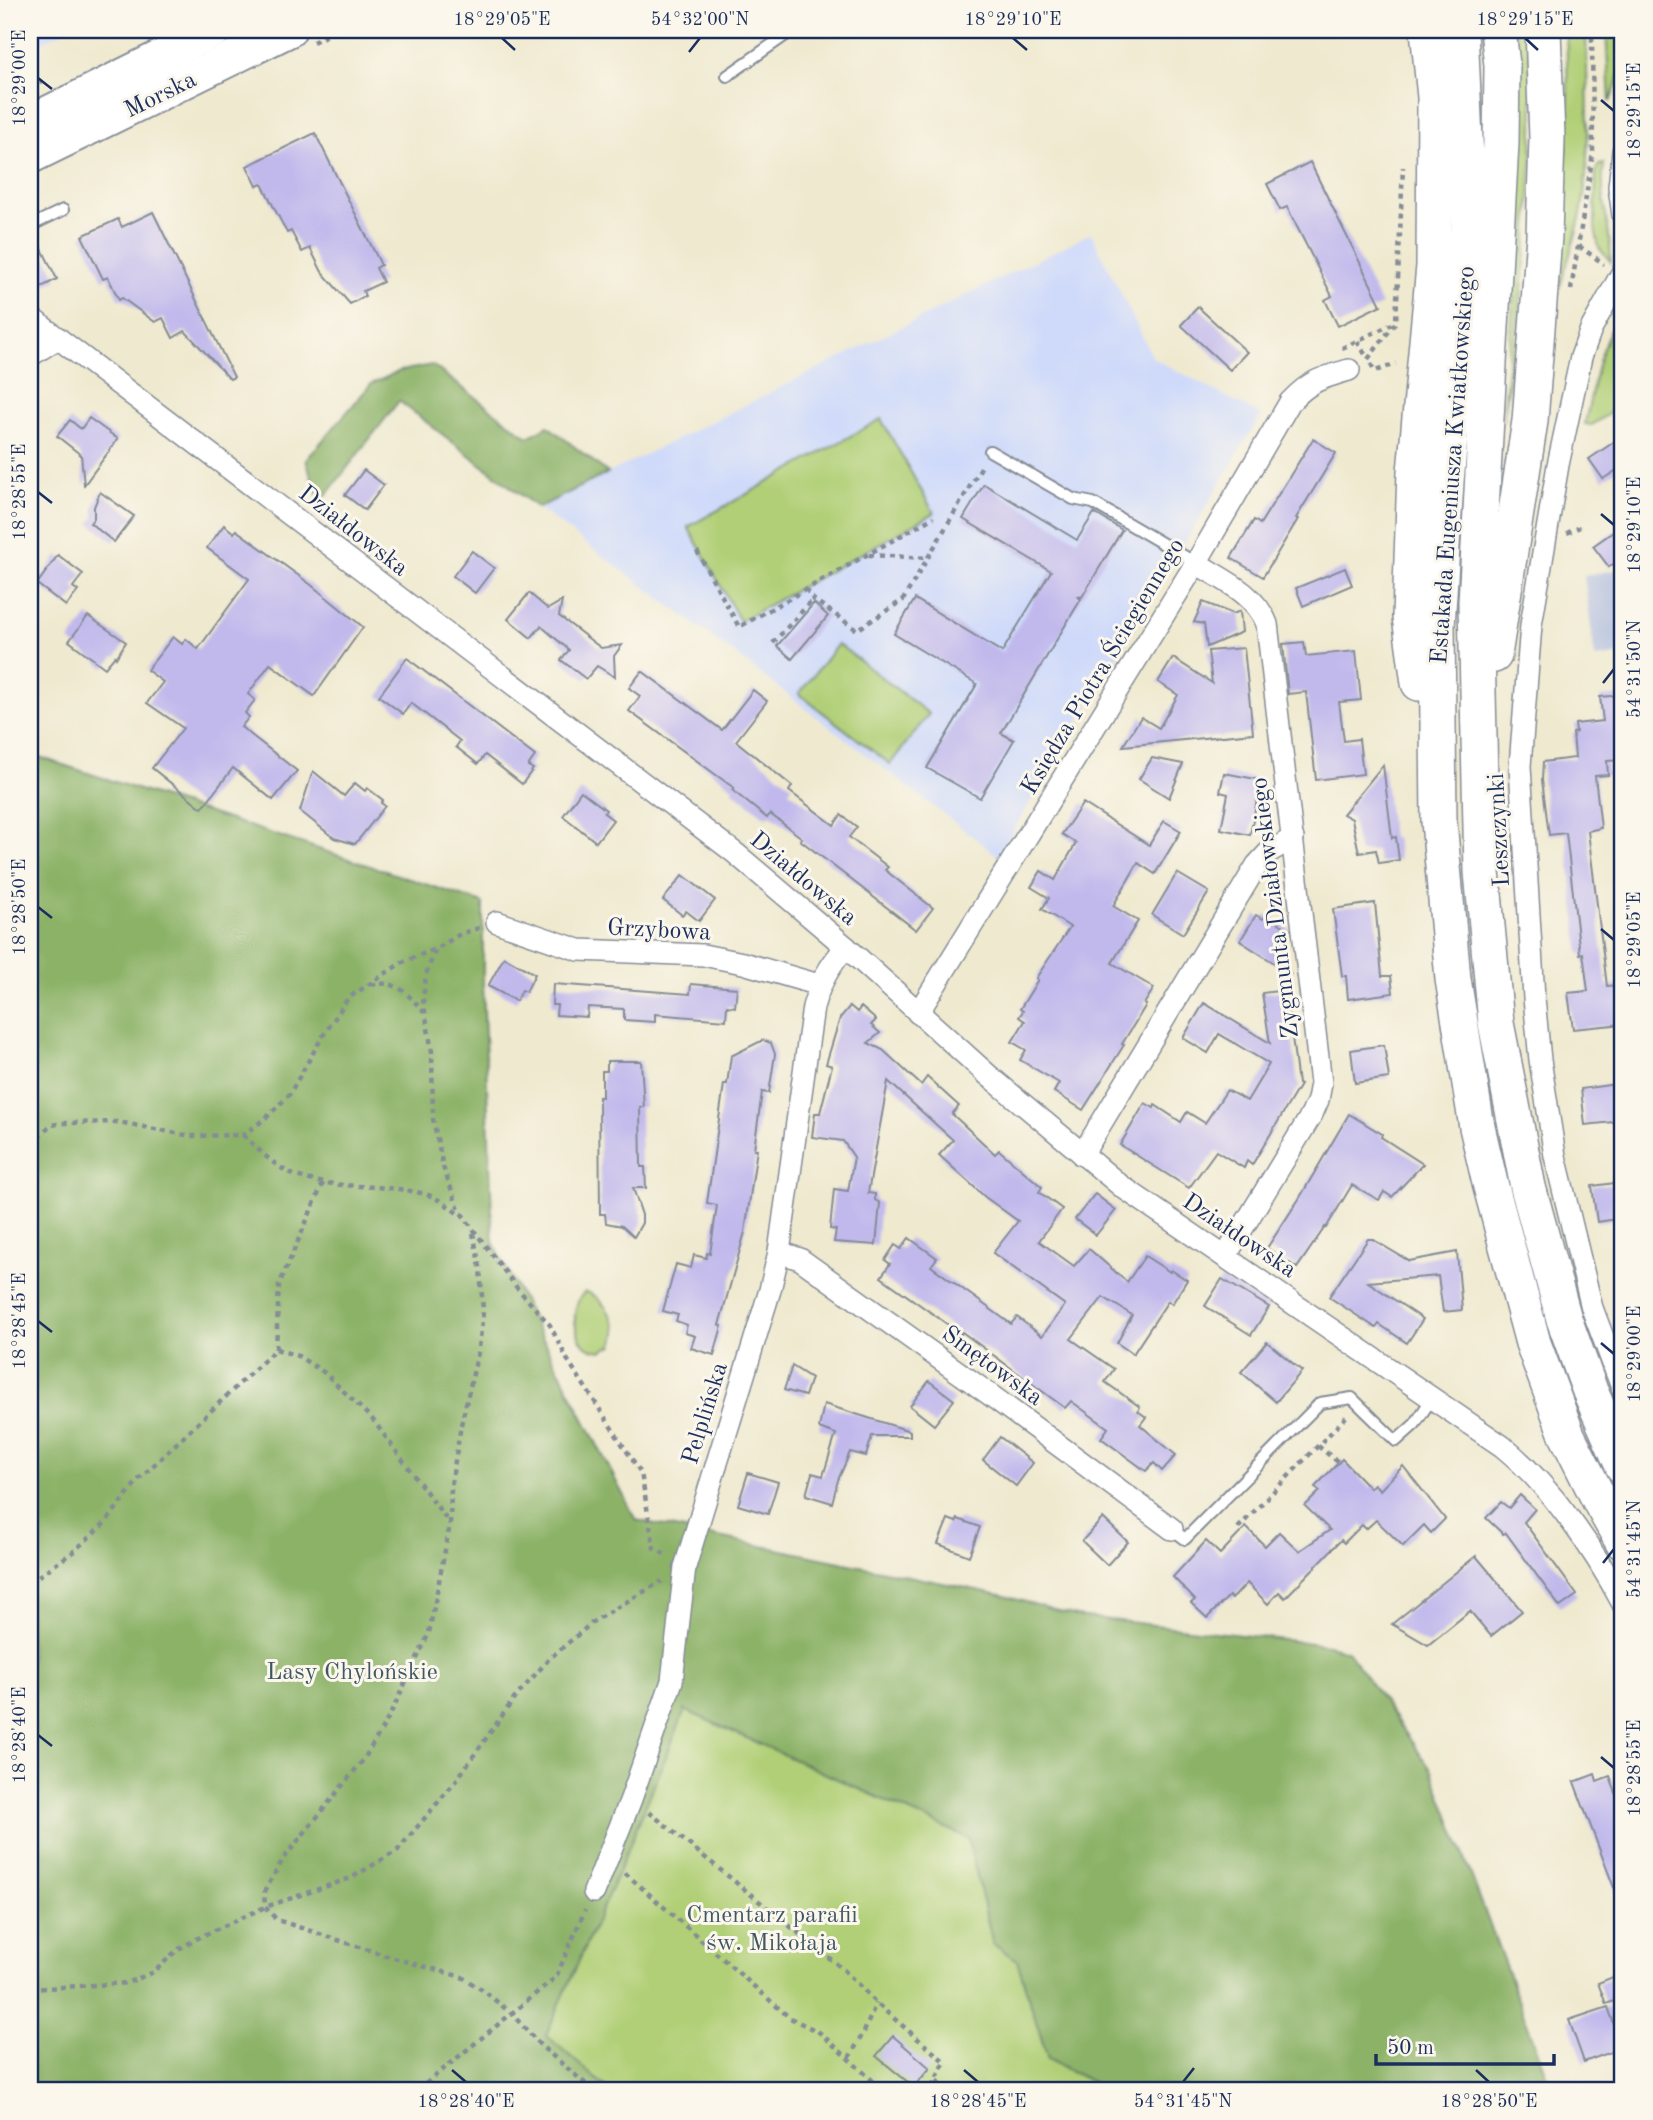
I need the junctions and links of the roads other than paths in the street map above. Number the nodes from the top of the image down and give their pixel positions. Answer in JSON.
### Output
{"nodes":[{"id":1,"x":289,"y":30,"type":"edge"},
{"id":2,"x":793,"y":30,"type":"edge"},
{"id":3,"x":1428,"y":30,"type":"edge"},
{"id":4,"x":1460,"y":30,"type":"edge"},
{"id":5,"x":1498,"y":30,"type":"edge"},
{"id":6,"x":1543,"y":30,"type":"edge"},
{"id":7,"x":201,"y":33,"type":"edge"},
{"id":8,"x":727,"y":76,"type":"dead end"},
{"id":9,"x":30,"y":122,"type":"edge"},
{"id":10,"x":1622,"y":155,"type":"edge"},
{"id":11,"x":30,"y":157,"type":"edge"},
{"id":12,"x":63,"y":210,"type":"dead end"},
{"id":13,"x":1623,"y":215,"type":"edge"},
{"id":14,"x":30,"y":226,"type":"edge"},
{"id":15,"x":1623,"y":271,"type":"edge"},
{"id":16,"x":30,"y":317,"type":"edge"},
{"id":17,"x":58,"y":338,"type":"junction"},
{"id":18,"x":30,"y":356,"type":"edge"},
{"id":19,"x":1349,"y":370,"type":"road end"},
{"id":20,"x":990,"y":451,"type":"road end"},
{"id":21,"x":1196,"y":563,"type":"junction"},
{"id":22,"x":1480,"y":745,"type":"junction"},
{"id":23,"x":1439,"y":821,"type":"junction"},
{"id":24,"x":1293,"y":838,"type":"junction"},
{"id":25,"x":497,"y":922,"type":"road end"},
{"id":26,"x":846,"y":947,"type":"junction"},
{"id":27,"x":819,"y":985,"type":"junction"},
{"id":28,"x":918,"y":1013,"type":"junction"},
{"id":29,"x":1082,"y":1155,"type":"junction"},
{"id":30,"x":779,"y":1252,"type":"junction"},
{"id":31,"x":1225,"y":1256,"type":"junction"},
{"id":32,"x":1623,"y":1390,"type":"edge"},
{"id":33,"x":1432,"y":1398,"type":"junction"},
{"id":34,"x":1623,"y":1466,"type":"edge"},
{"id":35,"x":1172,"y":1529,"type":"joint"},
{"id":36,"x":1623,"y":1542,"type":"edge"},
{"id":37,"x":1623,"y":1604,"type":"edge"},
{"id":38,"x":594,"y":1892,"type":"road end"}],
"edges":[{"from":1,"to":11,"type":"main road","name":"Morska"},
{"from":2,"to":8,"type":"lane"},
{"from":3,"to":23,"type":"highway"},
{"from":4,"to":23,"type":"highway","name":"Estakada Eugeniusza Kwiatkowskiego"},
{"from":5,"to":22,"type":"highway","name":"Estakada Eugeniusza Kwiatkowskiego"},
{"from":6,"to":22,"type":"highway"},
{"from":7,"to":9,"type":"main road","name":"Morska"},
{"from":10,"to":13,"type":"street"},
{"from":12,"to":14,"type":"lane"},
{"from":15,"to":32,"type":"street","name":"Leszczynki"},
{"from":16,"to":17,"type":"street","name":"Działdowska"},
{"from":17,"to":18,"type":"street"},
{"from":17,"to":26,"type":"street","name":"Działdowska"},
{"from":19,"to":21,"type":"street","name":"Księdza Piotra Ściegiennego"},
{"from":20,"to":21,"type":"lane"},
{"from":21,"to":24,"type":"street","name":"Zygmunta Działowskiego"},
{"from":21,"to":28,"type":"street","name":"Księdza Piotra Ściegiennego"},
{"from":22,"to":34,"type":"highway","name":"Estakada Eugeniusza Kwiatkowskiego"},
{"from":23,"to":36,"type":"highway","name":"Estakada Eugeniusza Kwiatkowskiego"},
{"from":24,"to":29,"type":"street"},
{"from":24,"to":31,"type":"street","name":"Zygmunta Działowskiego"},
{"from":25,"to":27,"type":"street","name":"Grzybowa"},
{"from":26,"to":27,"type":"street","name":"Pelplińska"},
{"from":26,"to":28,"type":"street","name":"Działdowska"},
{"from":27,"to":30,"type":"street","name":"Pelplińska"},
{"from":28,"to":29,"type":"street","name":"Działdowska"},
{"from":29,"to":31,"type":"street","name":"Działdowska"},
{"from":30,"to":35,"type":"street","name":"Smętowska"},
{"from":30,"to":38,"type":"street","name":"Pelplińska"},
{"from":31,"to":33,"type":"street","name":"Działdowska"},
{"from":33,"to":35,"type":"lane"},
{"from":33,"to":37,"type":"street","name":"Działdowska"}]}
